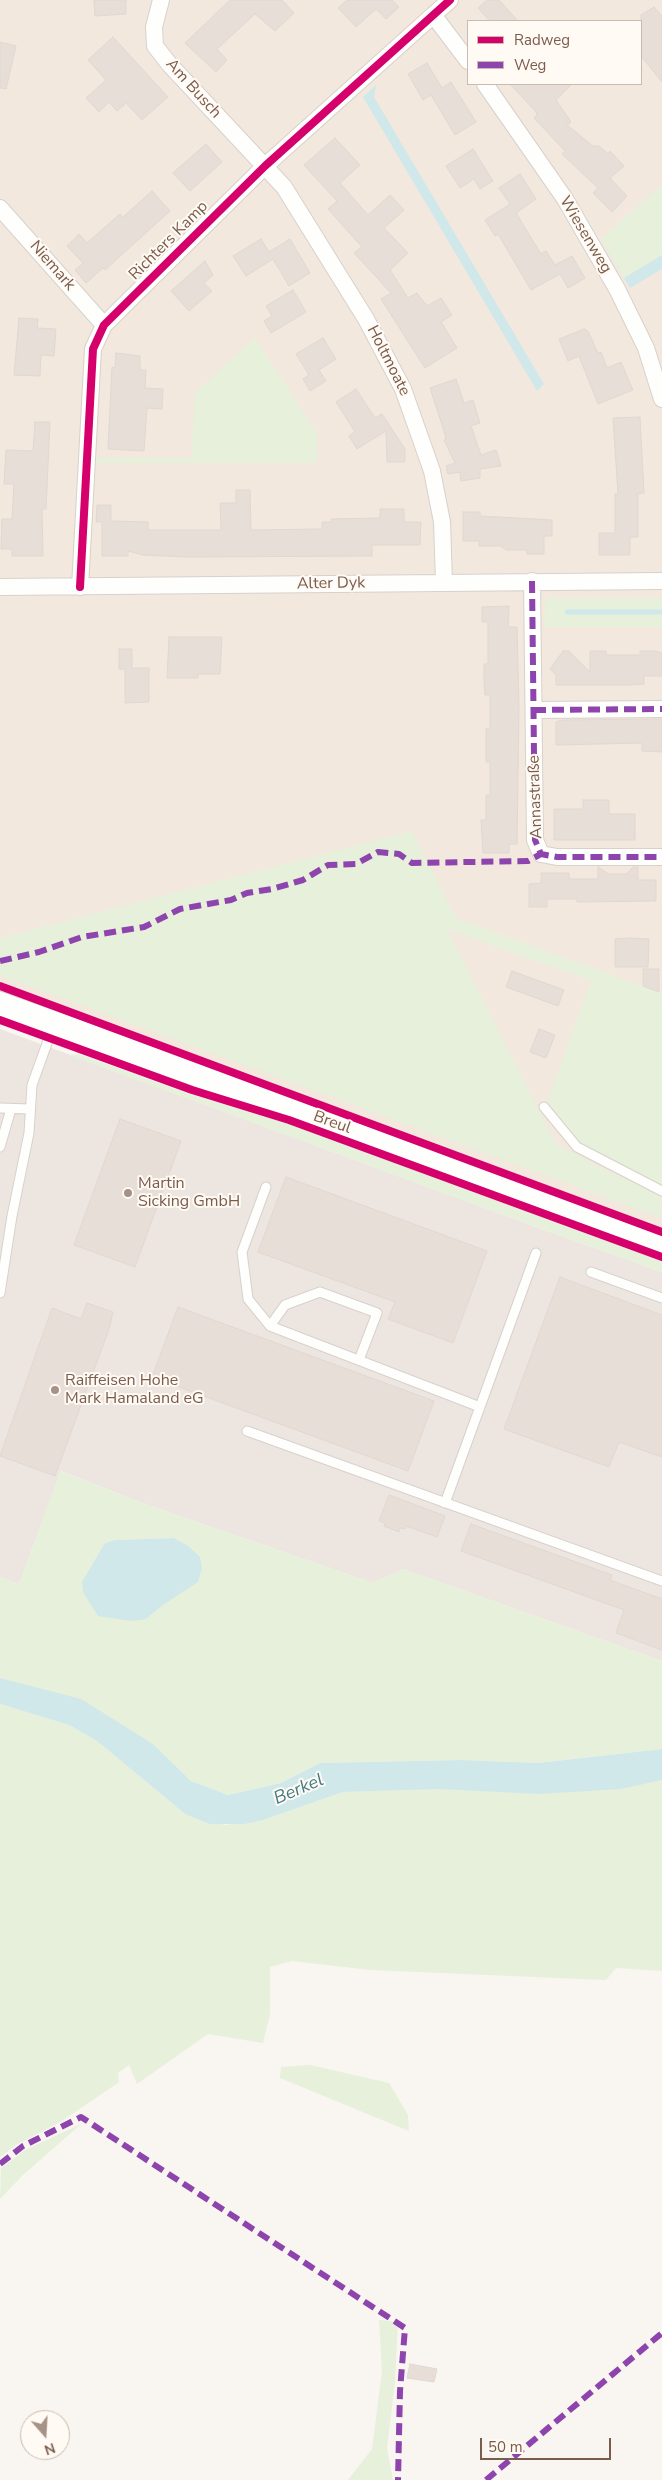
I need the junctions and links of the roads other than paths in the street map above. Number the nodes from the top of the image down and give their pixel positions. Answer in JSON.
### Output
{"nodes":[{"id":1,"x":161,"y":0,"type":"edge"},
{"id":2,"x":450,"y":0,"type":"edge"},
{"id":3,"x":434,"y":16,"type":"junction"},
{"id":4,"x":467,"y":60,"type":"edge"},
{"id":5,"x":486,"y":85,"type":"edge"},
{"id":6,"x":264,"y":166,"type":"junction"},
{"id":7,"x":0,"y":208,"type":"edge"},
{"id":8,"x":104,"y":325,"type":"junction"},
{"id":9,"x":662,"y":399,"type":"edge"},
{"id":10,"x":532,"y":581,"type":"junction"},
{"id":11,"x":662,"y":581,"type":"edge"},
{"id":12,"x":444,"y":583,"type":"junction"},
{"id":13,"x":0,"y":587,"type":"edge"},
{"id":14,"x":80,"y":587,"type":"junction"},
{"id":15,"x":662,"y":709,"type":"edge"},
{"id":16,"x":534,"y":710,"type":"junction"},
{"id":17,"x":662,"y":857,"type":"edge"},
{"id":18,"x":0,"y":1004,"type":"edge"},
{"id":19,"x":54,"y":1024,"type":"junction"},
{"id":20,"x":544,"y":1107,"type":"dead end"},
{"id":21,"x":0,"y":1108,"type":"edge"},
{"id":22,"x":11,"y":1109,"type":"junction"},
{"id":23,"x":30,"y":1109,"type":"junction"},
{"id":24,"x":0,"y":1147,"type":"edge"},
{"id":25,"x":266,"y":1187,"type":"dead end"},
{"id":26,"x":662,"y":1191,"type":"edge"},
{"id":27,"x":662,"y":1245,"type":"edge"},
{"id":28,"x":536,"y":1253,"type":"dead end"},
{"id":29,"x":591,"y":1272,"type":"dead end"},
{"id":30,"x":0,"y":1293,"type":"edge"},
{"id":31,"x":662,"y":1298,"type":"edge"},
{"id":32,"x":270,"y":1326,"type":"junction"},
{"id":33,"x":359,"y":1360,"type":"junction"},
{"id":34,"x":480,"y":1407,"type":"junction"},
{"id":35,"x":247,"y":1431,"type":"dead end"},
{"id":36,"x":445,"y":1502,"type":"junction"},
{"id":37,"x":662,"y":1581,"type":"edge"}],
"edges":[{"from":1,"to":6,"type":"street","name":"Am Busch"},
{"from":2,"to":3,"type":"street","name":"Richters Kamp"},
{"from":3,"to":4,"type":"street"},
{"from":3,"to":6,"type":"street","name":"Richters Kamp"},
{"from":5,"to":9,"type":"street","name":"Wiesenweg"},
{"from":6,"to":8,"type":"street","name":"Richters Kamp"},
{"from":6,"to":12,"type":"street","name":"Holtmoate"},
{"from":7,"to":8,"type":"street","name":"Niemark"},
{"from":8,"to":14,"type":"street","name":"Richters Kamp"},
{"from":10,"to":11,"type":"street","name":"Alter Dyk"},
{"from":10,"to":12,"type":"street","name":"Alter Dyk"},
{"from":10,"to":16,"type":"street","name":"Annastraße"},
{"from":12,"to":14,"type":"street","name":"Alter Dyk"},
{"from":13,"to":14,"type":"street","name":"Alter Dyk"},
{"from":15,"to":16,"type":"street"},
{"from":16,"to":17,"type":"street","name":"Annastraße"},
{"from":18,"to":19,"type":"main road","name":"Breul"},
{"from":19,"to":23,"type":"lane"},
{"from":19,"to":27,"type":"main road","name":"Breul"},
{"from":20,"to":26,"type":"lane"},
{"from":21,"to":22,"type":"lane"},
{"from":22,"to":23,"type":"lane"},
{"from":22,"to":24,"type":"lane"},
{"from":23,"to":30,"type":"lane"},
{"from":25,"to":32,"type":"lane"},
{"from":28,"to":34,"type":"lane"},
{"from":29,"to":31,"type":"lane"},
{"from":32,"to":33,"type":"lane"},
{"from":32,"to":33,"type":"lane"},
{"from":33,"to":34,"type":"lane"},
{"from":34,"to":36,"type":"lane"},
{"from":35,"to":36,"type":"lane"},
{"from":36,"to":37,"type":"lane"}]}
